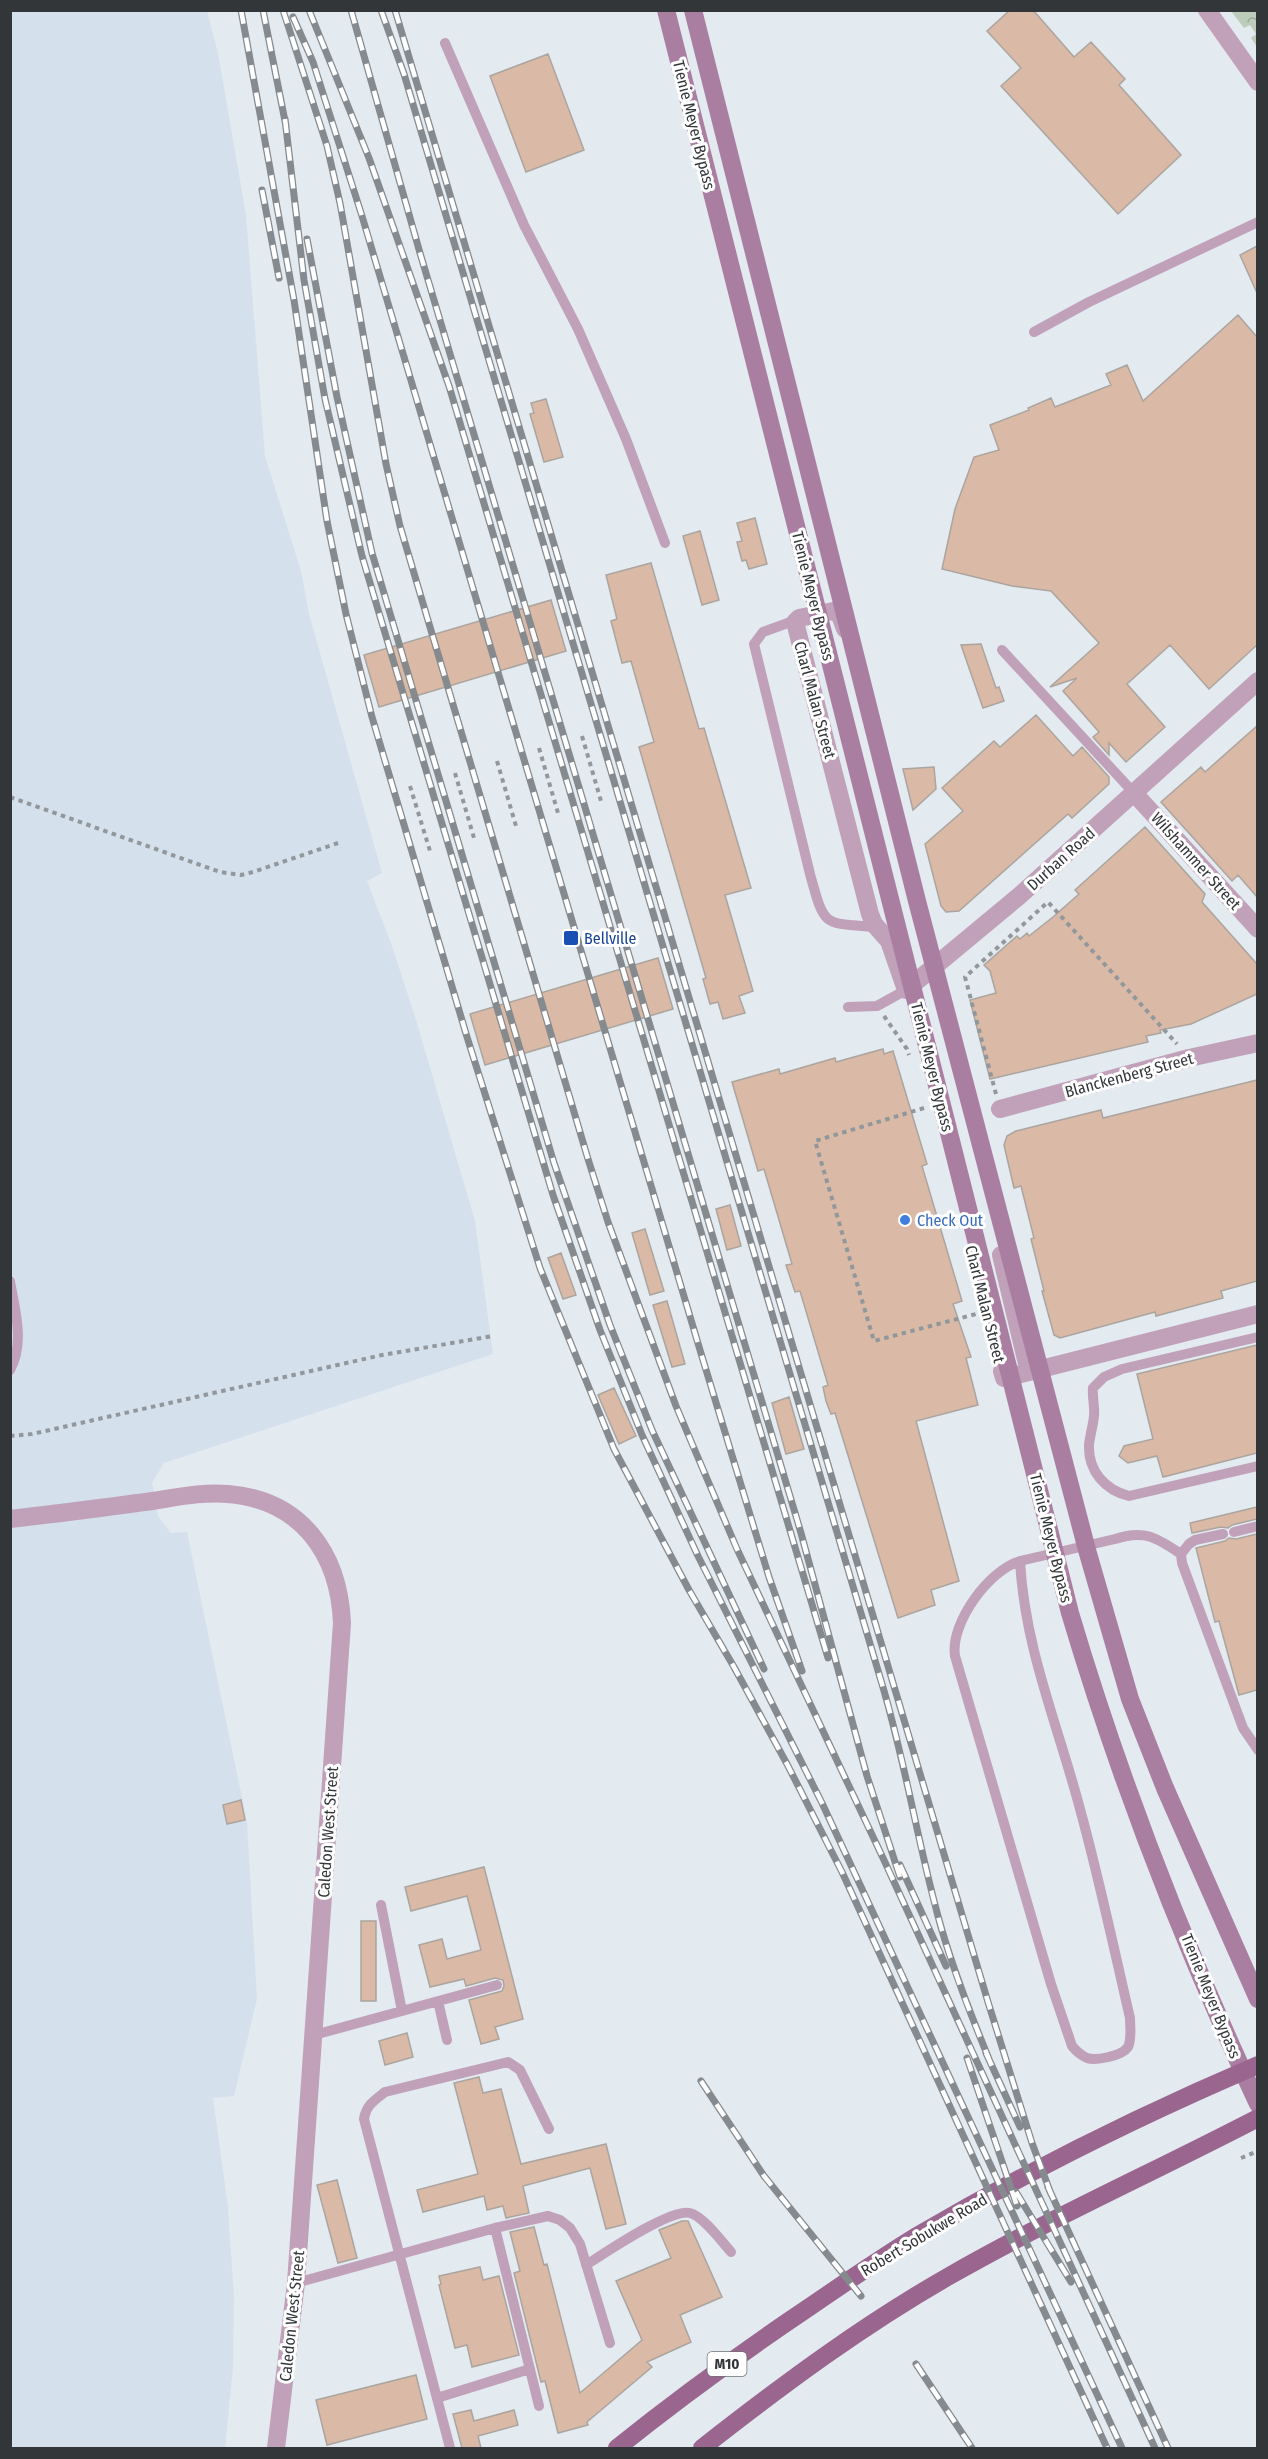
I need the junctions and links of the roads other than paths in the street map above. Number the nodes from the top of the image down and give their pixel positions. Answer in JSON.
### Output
{"nodes":[{"id":1,"x":666,"y":10,"type":"edge"},
{"id":2,"x":693,"y":10,"type":"edge"},
{"id":3,"x":1207,"y":10,"type":"edge"},
{"id":4,"x":445,"y":43,"type":"dead end"},
{"id":5,"x":1257,"y":82,"type":"edge"},
{"id":6,"x":1257,"y":222,"type":"edge"},
{"id":7,"x":1034,"y":332,"type":"dead end"},
{"id":8,"x":665,"y":543,"type":"dead end"},
{"id":9,"x":796,"y":620,"type":"junction"},
{"id":10,"x":1002,"y":650,"type":"dead end"},
{"id":11,"x":1257,"y":681,"type":"edge"},
{"id":12,"x":1134,"y":793,"type":"junction"},
{"id":13,"x":877,"y":927,"type":"junction"},
{"id":14,"x":1257,"y":929,"type":"edge"},
{"id":15,"x":932,"y":970,"type":"junction"},
{"id":16,"x":906,"y":990,"type":"junction"},
{"id":17,"x":848,"y":1007,"type":"dead end"},
{"id":18,"x":1257,"y":1043,"type":"edge"},
{"id":19,"x":1000,"y":1109,"type":"road end"},
{"id":20,"x":10,"y":1281,"type":"edge"},
{"id":21,"x":1257,"y":1314,"type":"edge"},
{"id":22,"x":1257,"y":1337,"type":"edge"},
{"id":23,"x":10,"y":1370,"type":"edge"},
{"id":24,"x":1029,"y":1372,"type":"junction"},
{"id":25,"x":1257,"y":1466,"type":"edge"},
{"id":26,"x":10,"y":1519,"type":"edge"},
{"id":27,"x":1257,"y":1526,"type":"edge"},
{"id":28,"x":1181,"y":1554,"type":"junction"},
{"id":29,"x":1020,"y":1561,"type":"junction"},
{"id":30,"x":1257,"y":1750,"type":"edge"},
{"id":31,"x":381,"y":1905,"type":"dead end"},
{"id":32,"x":497,"y":1985,"type":"dead end"},
{"id":33,"x":1257,"y":1999,"type":"edge"},
{"id":34,"x":438,"y":2001,"type":"junction"},
{"id":35,"x":402,"y":2011,"type":"junction"},
{"id":36,"x":314,"y":2035,"type":"junction"},
{"id":37,"x":447,"y":2040,"type":"dead end"},
{"id":38,"x":1250,"y":2068,"type":"edge"},
{"id":39,"x":1257,"y":2104,"type":"edge"},
{"id":40,"x":1257,"y":2118,"type":"edge"},
{"id":41,"x":549,"y":2129,"type":"dead end"},
{"id":42,"x":495,"y":2228,"type":"junction"},
{"id":43,"x":731,"y":2252,"type":"dead end"},
{"id":44,"x":400,"y":2254,"type":"junction"},
{"id":45,"x":586,"y":2265,"type":"junction"},
{"id":46,"x":296,"y":2283,"type":"junction"},
{"id":47,"x":610,"y":2343,"type":"dead end"},
{"id":48,"x":530,"y":2369,"type":"junction"},
{"id":49,"x":437,"y":2398,"type":"junction"},
{"id":50,"x":539,"y":2406,"type":"dead end"},
{"id":51,"x":276,"y":2448,"type":"edge"},
{"id":52,"x":450,"y":2448,"type":"edge"},
{"id":53,"x":617,"y":2448,"type":"edge"},
{"id":54,"x":702,"y":2448,"type":"edge"}],
"edges":[{"from":1,"to":38,"type":"main road","name":"Tienie Meyer Bypass"},
{"from":2,"to":33,"type":"main road","name":"Tienie Meyer Bypass"},
{"from":3,"to":5,"type":"street"},
{"from":4,"to":8,"type":"lane"},
{"from":6,"to":7,"type":"lane"},
{"from":9,"to":13,"type":"street","name":"Charl Malan Street"},
{"from":9,"to":13,"type":"lane"},
{"from":9,"to":15,"type":"street","name":"Charl Malan Street"},
{"from":10,"to":12,"type":"lane"},
{"from":11,"to":12,"type":"street","name":"Durban Road"},
{"from":12,"to":14,"type":"street","name":"Wilshammer Street"},
{"from":12,"to":15,"type":"street","name":"Durban Road"},
{"from":13,"to":16,"type":"street","name":"Charl Malan Street"},
{"from":15,"to":16,"type":"street","name":"Durban Road"},
{"from":15,"to":24,"type":"street","name":"Charl Malan Street"},
{"from":16,"to":17,"type":"lane","name":"Durban Road"},
{"from":16,"to":24,"type":"street","name":"Charl Malan Street"},
{"from":18,"to":19,"type":"street","name":"Blanckenberg Street"},
{"from":20,"to":23,"type":"lane"},
{"from":21,"to":24,"type":"street","name":"Charl Malan Street"},
{"from":22,"to":25,"type":"lane"},
{"from":26,"to":36,"type":"street","name":"Caledon West Street"},
{"from":27,"to":28,"type":"lane"},
{"from":28,"to":29,"type":"lane"},
{"from":28,"to":30,"type":"lane"},
{"from":29,"to":29,"type":"lane"},
{"from":31,"to":35,"type":"lane"},
{"from":32,"to":34,"type":"lane"},
{"from":34,"to":35,"type":"lane"},
{"from":34,"to":37,"type":"lane"},
{"from":35,"to":36,"type":"lane"},
{"from":36,"to":46,"type":"street","name":"Caledon West Street"},
{"from":38,"to":39,"type":"main road","name":"Tienie Meyer Bypass"},
{"from":38,"to":53,"type":"main road","name":"Robert Sobukwe Road","number":"M10"},
{"from":40,"to":54,"type":"main road"},
{"from":41,"to":44,"type":"lane"},
{"from":42,"to":44,"type":"lane"},
{"from":42,"to":45,"type":"lane"},
{"from":42,"to":48,"type":"lane"},
{"from":43,"to":45,"type":"lane"},
{"from":44,"to":46,"type":"lane"},
{"from":44,"to":49,"type":"lane"},
{"from":45,"to":47,"type":"lane"},
{"from":46,"to":51,"type":"street","name":"Caledon West Street"},
{"from":48,"to":49,"type":"lane"},
{"from":48,"to":50,"type":"lane"},
{"from":49,"to":52,"type":"lane"}]}
